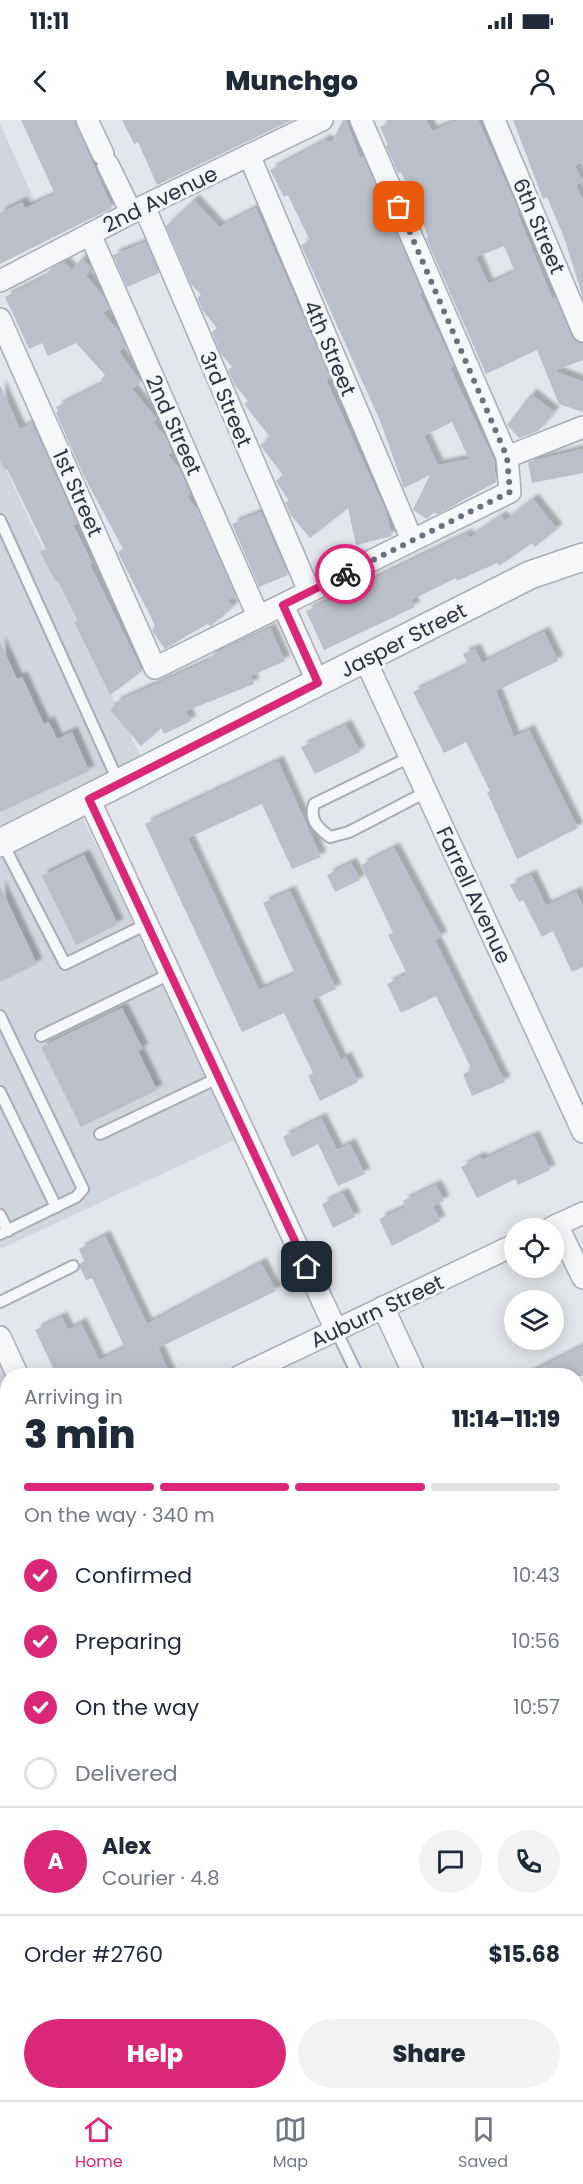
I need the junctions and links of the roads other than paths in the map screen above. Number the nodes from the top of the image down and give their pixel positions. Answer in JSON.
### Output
{"nodes":[{"id":1,"x":87,"y":120,"type":"edge"},
{"id":2,"x":321,"y":120,"type":"edge"},
{"id":3,"x":361,"y":120,"type":"edge"},
{"id":4,"x":494,"y":120,"type":"edge"},
{"id":5,"x":249,"y":155,"type":"junction"},
{"id":6,"x":137,"y":209,"type":"junction"},
{"id":7,"x":90,"y":234,"type":"junction"},
{"id":8,"x":0,"y":281,"type":"edge"},
{"id":9,"x":0,"y":319,"type":"edge"},
{"id":10,"x":583,"y":331,"type":"edge"},
{"id":11,"x":583,"y":427,"type":"edge"},
{"id":12,"x":507,"y":457,"type":"junction"},
{"id":13,"x":0,"y":520,"type":"edge"},
{"id":14,"x":412,"y":540,"type":"junction"},
{"id":15,"x":583,"y":557,"type":"edge"},
{"id":16,"x":309,"y":591,"type":"junction"},
{"id":17,"x":283,"y":605,"type":"junction"},
{"id":18,"x":258,"y":616,"type":"junction"},
{"id":19,"x":365,"y":659,"type":"junction"},
{"id":20,"x":318,"y":683,"type":"junction"},
{"id":21,"x":410,"y":757,"type":"junction"},
{"id":22,"x":119,"y":783,"type":"junction"},
{"id":23,"x":426,"y":792,"type":"junction"},
{"id":24,"x":89,"y":799,"type":"junction"},
{"id":25,"x":1,"y":842,"type":"edge"},
{"id":26,"x":149,"y":923,"type":"junction"},
{"id":27,"x":172,"y":973,"type":"junction"},
{"id":28,"x":0,"y":1016,"type":"edge"},
{"id":29,"x":41,"y":1036,"type":"dead end"},
{"id":30,"x":220,"y":1077,"type":"junction"},
{"id":31,"x":0,"y":1092,"type":"edge"},
{"id":32,"x":583,"y":1132,"type":"edge"},
{"id":33,"x":100,"y":1134,"type":"dead end"},
{"id":34,"x":56,"y":1207,"type":"junction"},
{"id":35,"x":583,"y":1213,"type":"edge"},
{"id":36,"x":0,"y":1215,"type":"edge"},
{"id":37,"x":564,"y":1222,"type":"edge"},
{"id":38,"x":4,"y":1232,"type":"edge"},
{"id":39,"x":564,"y":1245,"type":"edge"},
{"id":40,"x":504,"y":1250,"type":"edge"},
{"id":41,"x":73,"y":1266,"type":"dead end"},
{"id":42,"x":583,"y":1278,"type":"edge"},
{"id":43,"x":0,"y":1302,"type":"edge"},
{"id":44,"x":383,"y":1308,"type":"junction"},
{"id":45,"x":336,"y":1330,"type":"junction"},
{"id":46,"x":0,"y":1337,"type":"edge"},
{"id":47,"x":14,"y":1368,"type":"edge"},
{"id":48,"x":257,"y":1368,"type":"edge"},
{"id":49,"x":354,"y":1368,"type":"edge"},
{"id":50,"x":411,"y":1368,"type":"edge"}],
"edges":[{"from":1,"to":6,"type":"street"},
{"from":2,"to":5,"type":"street","name":"2nd Avenue"},
{"from":3,"to":12,"type":"street"},
{"from":4,"to":10,"type":"street","name":"6th Street"},
{"from":5,"to":6,"type":"street","name":"2nd Avenue"},
{"from":5,"to":14,"type":"street","name":"4th Street"},
{"from":6,"to":7,"type":"street","name":"2nd Avenue"},
{"from":6,"to":16,"type":"street","name":"3rd Street"},
{"from":7,"to":8,"type":"street","name":"2nd Avenue"},
{"from":7,"to":18,"type":"street","name":"2nd Street"},
{"from":9,"to":18,"type":"street","name":"1st Street"},
{"from":11,"to":12,"type":"street"},
{"from":12,"to":14,"type":"street"},
{"from":13,"to":22,"type":"lane"},
{"from":14,"to":16,"type":"street"},
{"from":15,"to":19,"type":"street","name":"Jasper Street"},
{"from":16,"to":17,"type":"street"},
{"from":17,"to":18,"type":"street"},
{"from":17,"to":20,"type":"street"},
{"from":19,"to":20,"type":"street","name":"Jasper Street"},
{"from":19,"to":21,"type":"street","name":"Farrell Avenue"},
{"from":20,"to":22,"type":"street","name":"Jasper Street"},
{"from":21,"to":23,"type":"street","name":"Farrell Avenue"},
{"from":21,"to":23,"type":"lane"},
{"from":22,"to":24,"type":"street","name":"Jasper Street"},
{"from":23,"to":32,"type":"street","name":"Farrell Avenue"},
{"from":24,"to":25,"type":"street","name":"Jasper Street"},
{"from":24,"to":26,"type":"street"},
{"from":25,"to":26,"type":"lane"},
{"from":26,"to":27,"type":"street"},
{"from":27,"to":29,"type":"lane"},
{"from":27,"to":30,"type":"street"},
{"from":28,"to":34,"type":"lane"},
{"from":30,"to":33,"type":"lane"},
{"from":30,"to":45,"type":"street"},
{"from":31,"to":34,"type":"lane"},
{"from":34,"to":38,"type":"lane"},
{"from":35,"to":37,"type":"street"},
{"from":36,"to":38,"type":"lane"},
{"from":39,"to":42,"type":"street"},
{"from":40,"to":44,"type":"street","name":"Auburn Street"},
{"from":41,"to":43,"type":"lane"},
{"from":44,"to":45,"type":"street","name":"Auburn Street"},
{"from":44,"to":50,"type":"street"},
{"from":45,"to":48,"type":"street","name":"Auburn Street"},
{"from":45,"to":49,"type":"lane"},
{"from":46,"to":47,"type":"street"}]}
